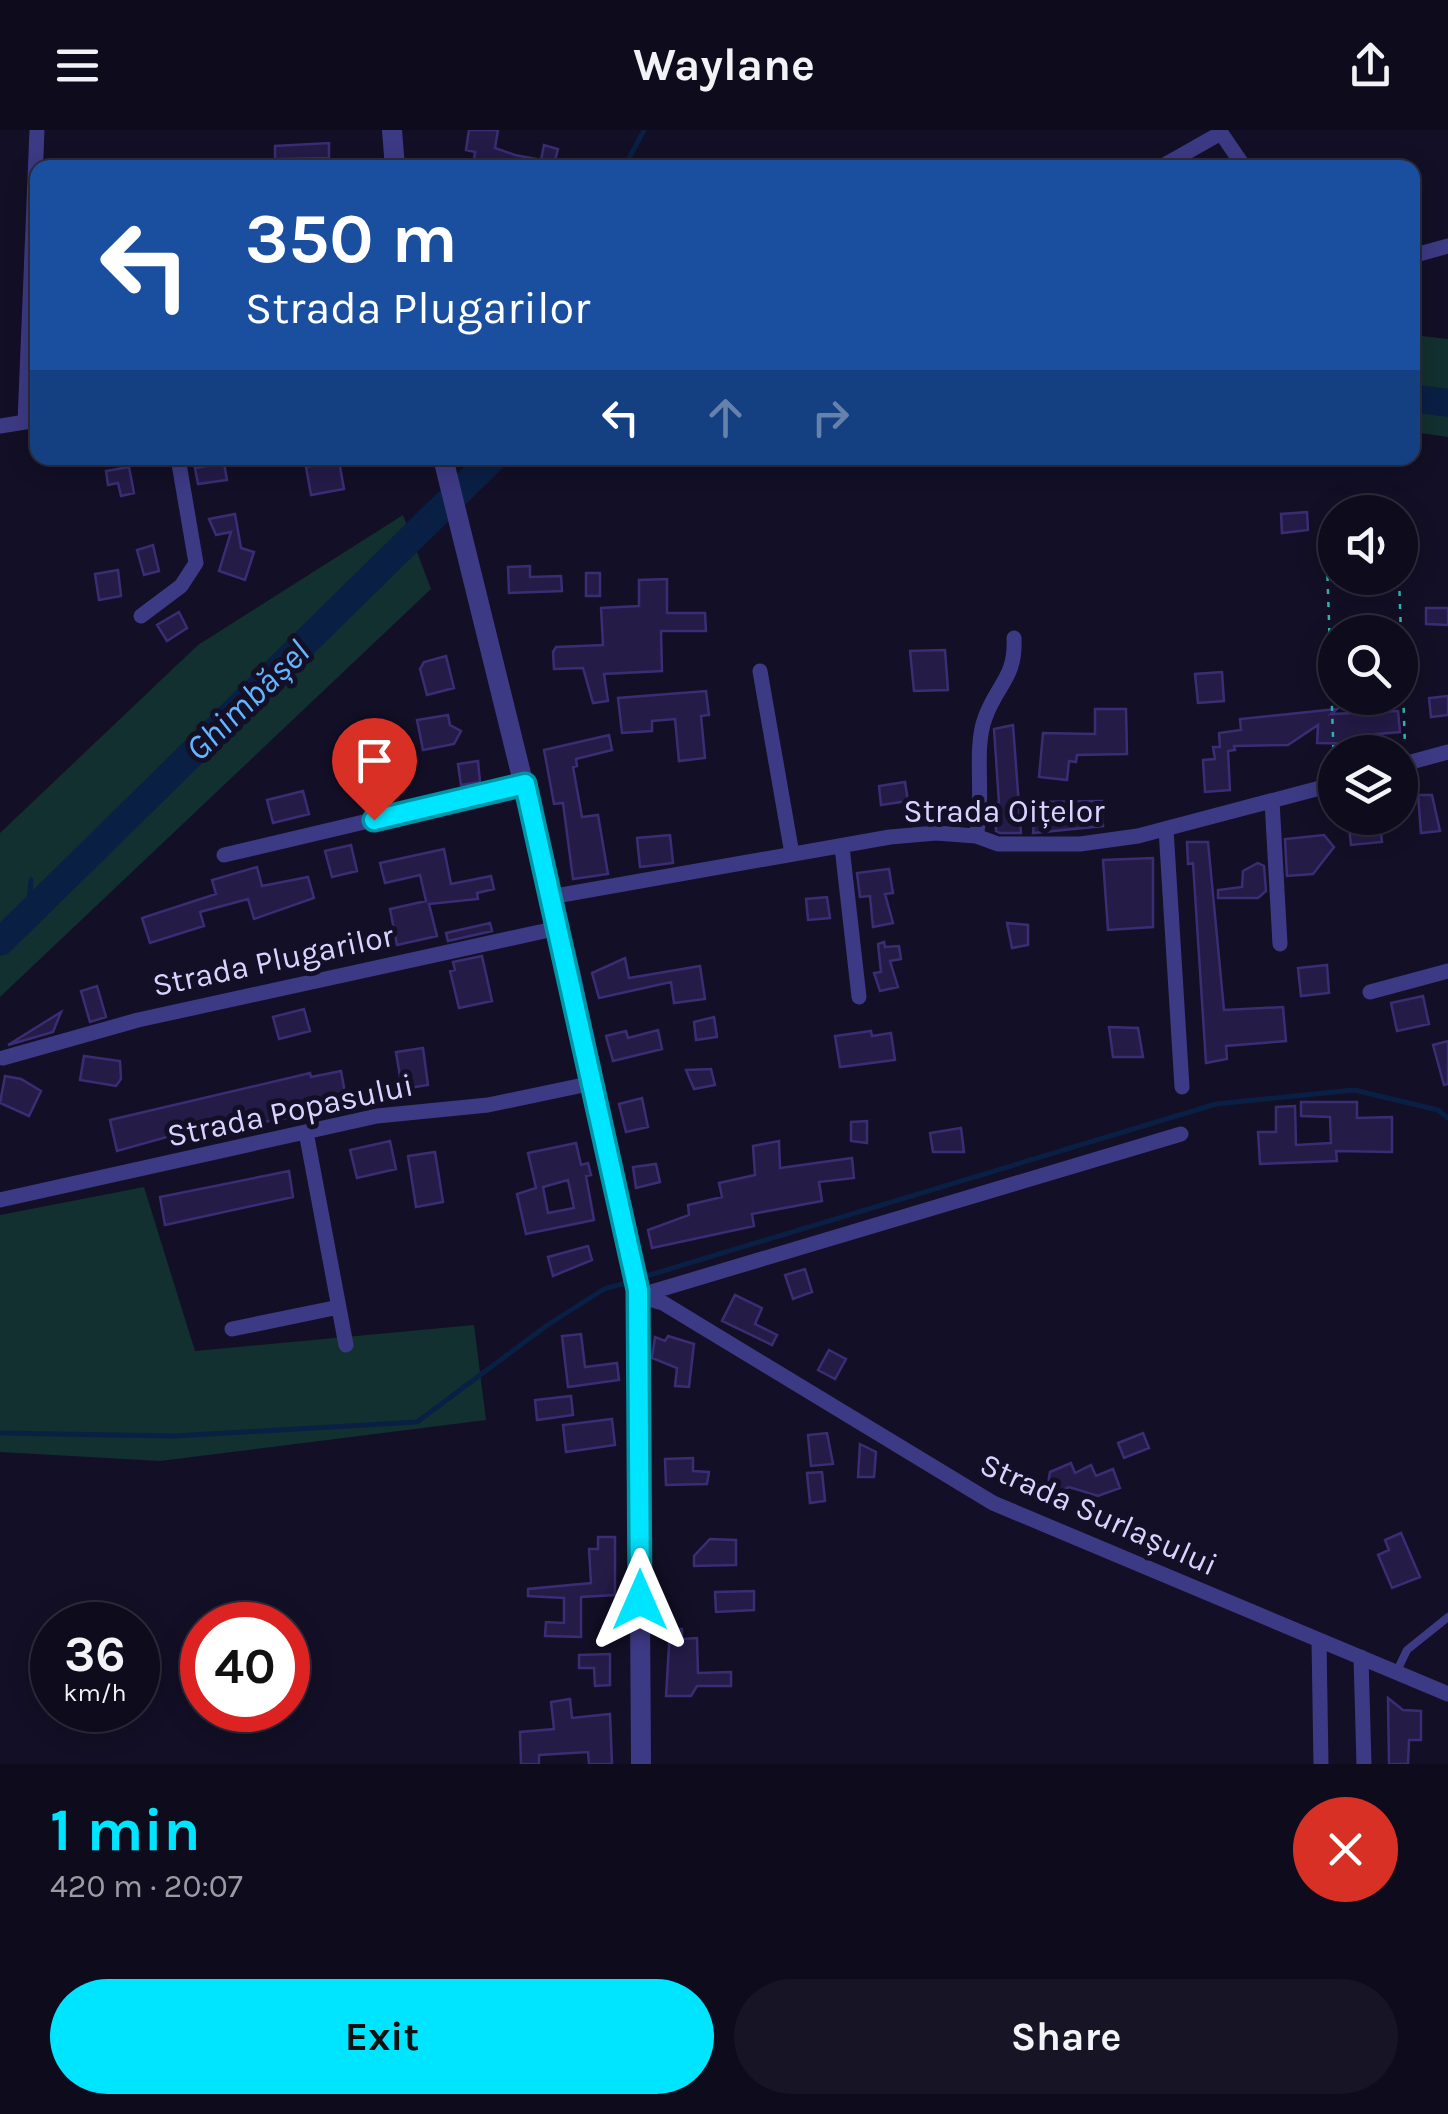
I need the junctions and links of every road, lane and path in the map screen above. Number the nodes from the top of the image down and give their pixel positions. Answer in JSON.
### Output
{"nodes":[{"id":1,"x":37,"y":130,"type":"edge"},
{"id":2,"x":392,"y":130,"type":"edge"},
{"id":3,"x":36,"y":160,"type":"edge"},
{"id":4,"x":394,"y":160,"type":"edge"},
{"id":5,"x":1172,"y":160,"type":"edge"},
{"id":6,"x":1240,"y":160,"type":"edge"},
{"id":7,"x":1448,"y":246,"type":"edge"},
{"id":8,"x":1420,"y":254,"type":"edge"},
{"id":9,"x":30,"y":420,"type":"edge"},
{"id":10,"x":0,"y":426,"type":"edge"},
{"id":11,"x":179,"y":465,"type":"edge"},
{"id":12,"x":445,"y":465,"type":"edge"},
{"id":13,"x":1328,"y":595,"type":"edge"},
{"id":14,"x":1399,"y":595,"type":"edge"},
{"id":15,"x":141,"y":616,"type":"dead end"},
{"id":16,"x":1014,"y":638,"type":"dead end"},
{"id":17,"x":760,"y":671,"type":"dead end"},
{"id":18,"x":1333,"y":735,"type":"edge"},
{"id":19,"x":1402,"y":735,"type":"edge"},
{"id":20,"x":1448,"y":752,"type":"edge"},
{"id":21,"x":1418,"y":760,"type":"edge"},
{"id":22,"x":525,"y":784,"type":"junction"},
{"id":23,"x":1318,"y":789,"type":"edge"},
{"id":24,"x":1272,"y":801,"type":"junction"},
{"id":25,"x":1166,"y":829,"type":"junction"},
{"id":26,"x":976,"y":836,"type":"junction"},
{"id":27,"x":842,"y":846,"type":"junction"},
{"id":28,"x":792,"y":854,"type":"junction"},
{"id":29,"x":224,"y":855,"type":"dead end"},
{"id":30,"x":550,"y":897,"type":"junction"},
{"id":31,"x":558,"y":928,"type":"junction"},
{"id":32,"x":1280,"y":944,"type":"dead end"},
{"id":33,"x":1448,"y":970,"type":"edge"},
{"id":34,"x":1370,"y":992,"type":"dead end"},
{"id":35,"x":859,"y":998,"type":"dead end"},
{"id":36,"x":3,"y":1058,"type":"dead end"},
{"id":37,"x":593,"y":1083,"type":"junction"},
{"id":38,"x":1182,"y":1087,"type":"dead end"},
{"id":39,"x":306,"y":1132,"type":"junction"},
{"id":40,"x":1182,"y":1134,"type":"dead end"},
{"id":41,"x":0,"y":1200,"type":"edge"},
{"id":42,"x":638,"y":1293,"type":"junction"},
{"id":43,"x":338,"y":1307,"type":"junction"},
{"id":44,"x":232,"y":1329,"type":"dead end"},
{"id":45,"x":346,"y":1345,"type":"dead end"},
{"id":46,"x":1448,"y":1616,"type":"edge"},
{"id":47,"x":1319,"y":1640,"type":"junction"},
{"id":48,"x":1362,"y":1657,"type":"junction"},
{"id":49,"x":1396,"y":1673,"type":"junction"},
{"id":50,"x":1448,"y":1694,"type":"edge"},
{"id":51,"x":641,"y":1764,"type":"edge"},
{"id":52,"x":1321,"y":1764,"type":"edge"},
{"id":53,"x":1364,"y":1764,"type":"edge"}],
"edges":[{"from":1,"to":3,"type":"street"},
{"from":2,"to":4,"type":"street"},
{"from":5,"to":6,"type":"street"},
{"from":7,"to":8,"type":"street"},
{"from":9,"to":10,"type":"street"},
{"from":11,"to":15,"type":"street"},
{"from":12,"to":22,"type":"street"},
{"from":13,"to":18,"type":"path"},
{"from":14,"to":19,"type":"path"},
{"from":16,"to":26,"type":"street"},
{"from":17,"to":28,"type":"street"},
{"from":20,"to":21,"type":"street"},
{"from":22,"to":29,"type":"street"},
{"from":22,"to":30,"type":"street"},
{"from":23,"to":24,"type":"street","name":"Strada Oițelor"},
{"from":24,"to":25,"type":"street","name":"Strada Oițelor"},
{"from":24,"to":32,"type":"street"},
{"from":25,"to":26,"type":"street","name":"Strada Oițelor"},
{"from":25,"to":38,"type":"street"},
{"from":26,"to":27,"type":"street","name":"Strada Oițelor"},
{"from":27,"to":28,"type":"street","name":"Strada Oițelor"},
{"from":27,"to":35,"type":"street"},
{"from":28,"to":30,"type":"street","name":"Strada Oițelor"},
{"from":30,"to":31,"type":"street"},
{"from":31,"to":36,"type":"street","name":"Strada Plugarilor"},
{"from":31,"to":37,"type":"street"},
{"from":33,"to":34,"type":"street"},
{"from":37,"to":39,"type":"street","name":"Strada Popasului"},
{"from":37,"to":42,"type":"street"},
{"from":39,"to":41,"type":"street","name":"Strada Popasului"},
{"from":39,"to":43,"type":"street"},
{"from":40,"to":42,"type":"street"},
{"from":42,"to":47,"type":"street","name":"Strada Surlașului"},
{"from":42,"to":51,"type":"street"},
{"from":43,"to":44,"type":"street"},
{"from":43,"to":45,"type":"street"},
{"from":46,"to":49,"type":"lane"},
{"from":47,"to":48,"type":"street","name":"Strada Surlașului"},
{"from":47,"to":52,"type":"street"},
{"from":48,"to":49,"type":"street","name":"Strada Surlașului"},
{"from":48,"to":53,"type":"street"},
{"from":49,"to":50,"type":"street","name":"Strada Surlașului"}]}
